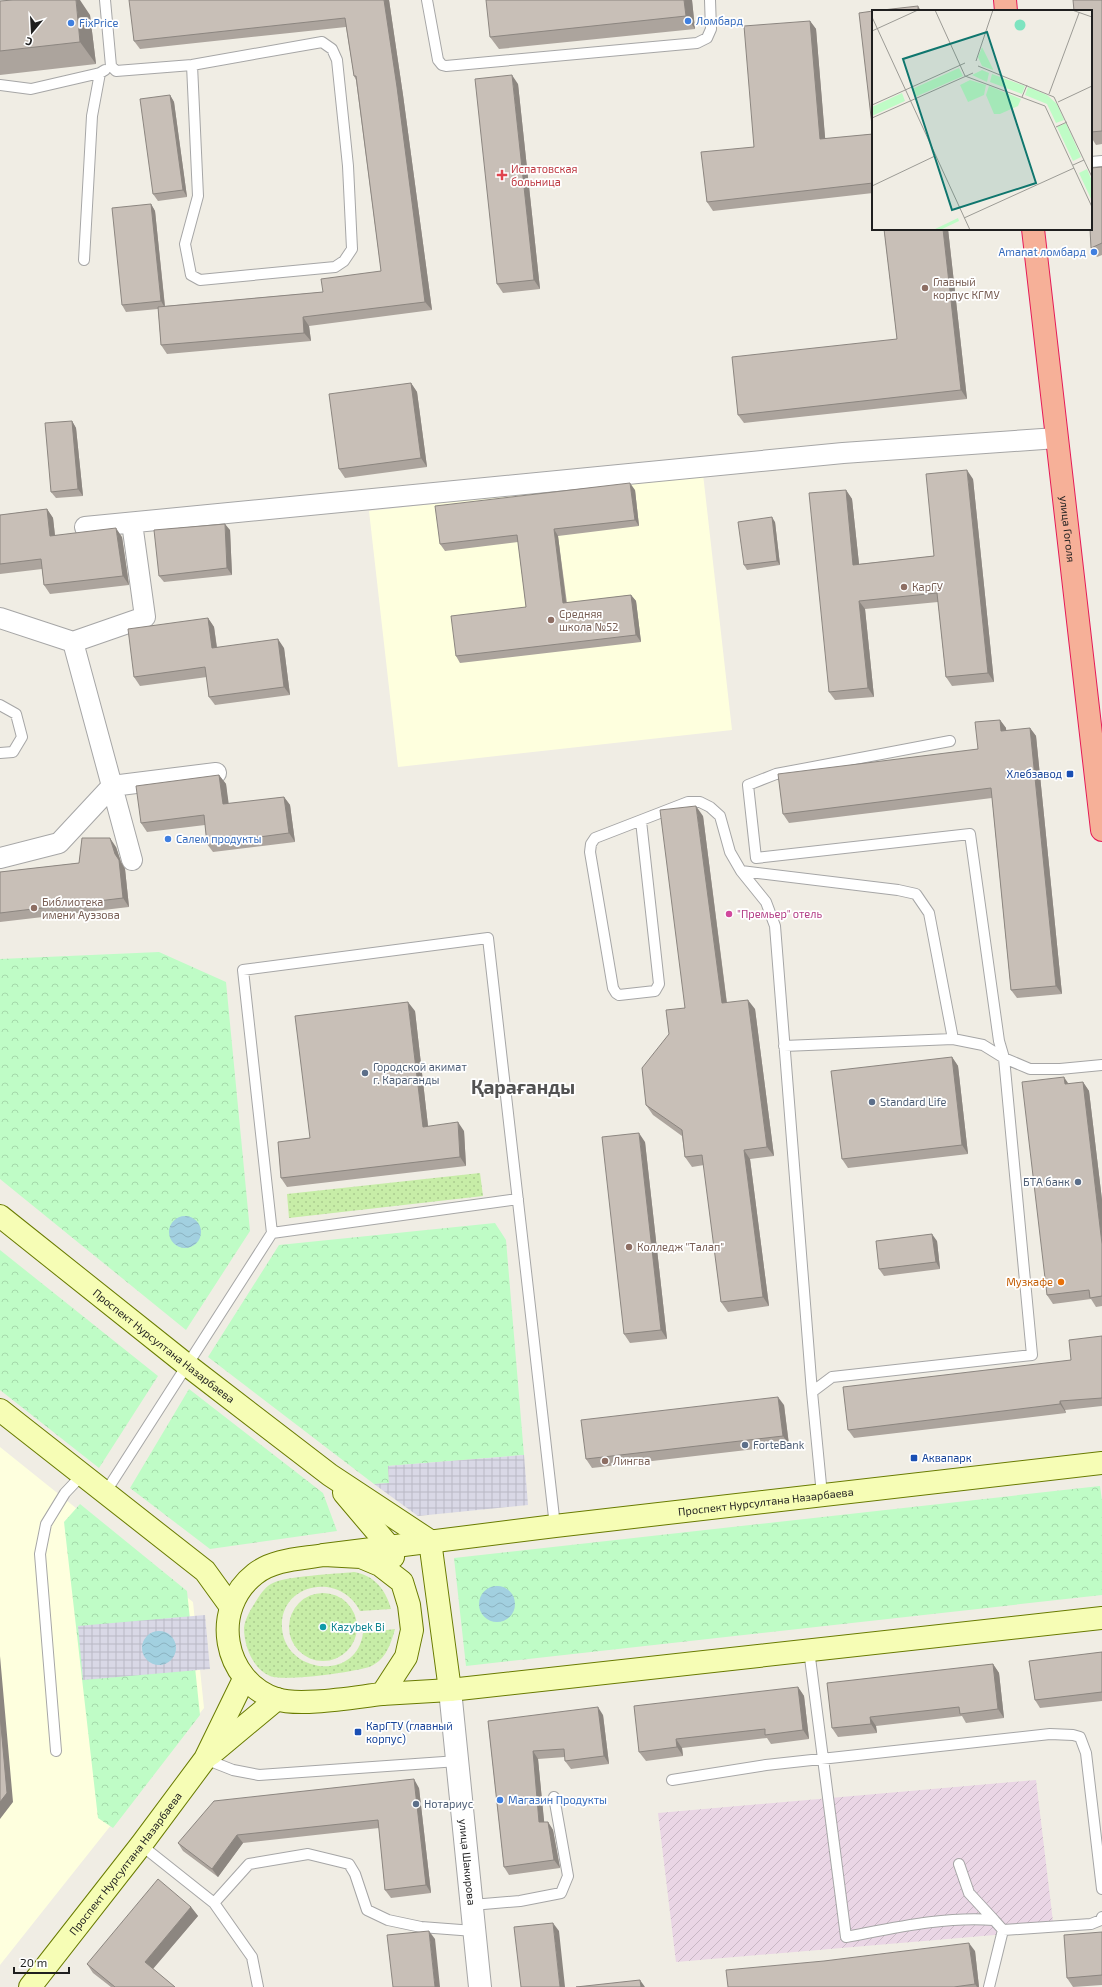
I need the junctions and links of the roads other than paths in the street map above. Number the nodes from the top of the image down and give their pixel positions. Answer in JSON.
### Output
{"nodes":[{"id":1,"x":105,"y":0,"type":"edge"},
{"id":2,"x":427,"y":0,"type":"edge"},
{"id":3,"x":710,"y":0,"type":"edge"},
{"id":4,"x":1005,"y":0,"type":"edge"},
{"id":5,"x":1006,"y":10,"type":"edge"},
{"id":6,"x":192,"y":65,"type":"junction"},
{"id":7,"x":111,"y":66,"type":"junction"},
{"id":8,"x":100,"y":73,"type":"junction"},
{"id":9,"x":0,"y":85,"type":"edge"},
{"id":10,"x":1102,"y":161,"type":"edge"},
{"id":11,"x":1092,"y":162,"type":"edge"},
{"id":12,"x":1033,"y":230,"type":"edge"},
{"id":13,"x":84,"y":260,"type":"dead end"},
{"id":14,"x":1057,"y":438,"type":"junction"},
{"id":15,"x":132,"y":523,"type":"junction"},
{"id":16,"x":85,"y":527,"type":"dead end"},
{"id":17,"x":0,"y":618,"type":"edge"},
{"id":18,"x":73,"y":642,"type":"junction"},
{"id":19,"x":0,"y":706,"type":"edge"},
{"id":20,"x":1095,"y":706,"type":"edge"},
{"id":21,"x":950,"y":741,"type":"dead end"},
{"id":22,"x":0,"y":754,"type":"edge"},
{"id":23,"x":216,"y":773,"type":"dead end"},
{"id":24,"x":112,"y":786,"type":"junction"},
{"id":25,"x":641,"y":820,"type":"junction"},
{"id":26,"x":1102,"y":830,"type":"edge"},
{"id":27,"x":0,"y":858,"type":"edge"},
{"id":28,"x":132,"y":860,"type":"dead end"},
{"id":29,"x":741,"y":871,"type":"junction"},
{"id":30,"x":953,"y":1038,"type":"junction"},
{"id":31,"x":784,"y":1046,"type":"junction"},
{"id":32,"x":1004,"y":1058,"type":"junction"},
{"id":33,"x":1102,"y":1065,"type":"edge"},
{"id":34,"x":518,"y":1199,"type":"junction"},
{"id":35,"x":0,"y":1216,"type":"edge"},
{"id":36,"x":272,"y":1234,"type":"junction"},
{"id":37,"x":187,"y":1365,"type":"junction"},
{"id":38,"x":812,"y":1392,"type":"junction"},
{"id":39,"x":0,"y":1410,"type":"edge"},
{"id":40,"x":1102,"y":1463,"type":"edge"},
{"id":41,"x":82,"y":1475,"type":"junction"},
{"id":42,"x":330,"y":1475,"type":"junction"},
{"id":43,"x":105,"y":1493,"type":"junction"},
{"id":44,"x":822,"y":1495,"type":"junction"},
{"id":45,"x":555,"y":1526,"type":"junction"},
{"id":46,"x":430,"y":1541,"type":"junction"},
{"id":47,"x":389,"y":1546,"type":"junction"},
{"id":48,"x":324,"y":1555,"type":"junction"},
{"id":49,"x":402,"y":1582,"type":"junction"},
{"id":50,"x":231,"y":1607,"type":"junction"},
{"id":51,"x":1102,"y":1618,"type":"edge"},
{"id":52,"x":808,"y":1650,"type":"junction"},
{"id":53,"x":244,"y":1679,"type":"junction"},
{"id":54,"x":450,"y":1690,"type":"junction"},
{"id":55,"x":382,"y":1694,"type":"junction"},
{"id":56,"x":277,"y":1699,"type":"junction"},
{"id":57,"x":56,"y":1751,"type":"dead end"},
{"id":58,"x":205,"y":1759,"type":"junction"},
{"id":59,"x":824,"y":1759,"type":"junction"},
{"id":60,"x":458,"y":1762,"type":"junction"},
{"id":61,"x":672,"y":1780,"type":"dead end"},
{"id":62,"x":554,"y":1798,"type":"dead end"},
{"id":63,"x":141,"y":1845,"type":"junction"},
{"id":64,"x":959,"y":1864,"type":"dead end"},
{"id":65,"x":1102,"y":1889,"type":"edge"},
{"id":66,"x":214,"y":1903,"type":"junction"},
{"id":67,"x":472,"y":1905,"type":"junction"},
{"id":68,"x":1102,"y":1917,"type":"edge"},
{"id":69,"x":994,"y":1920,"type":"junction"},
{"id":70,"x":1003,"y":1930,"type":"junction"},
{"id":71,"x":474,"y":1931,"type":"junction"},
{"id":72,"x":30,"y":1987,"type":"edge"},
{"id":73,"x":258,"y":1987,"type":"edge"},
{"id":74,"x":480,"y":1987,"type":"edge"},
{"id":75,"x":989,"y":1987,"type":"edge"}],
"edges":[{"from":1,"to":7,"type":"lane"},
{"from":2,"to":3,"type":"lane"},
{"from":4,"to":5,"type":"highway"},
{"from":6,"to":6,"type":"lane"},
{"from":6,"to":7,"type":"lane"},
{"from":7,"to":8,"type":"lane"},
{"from":8,"to":9,"type":"lane"},
{"from":8,"to":13,"type":"lane"},
{"from":10,"to":11,"type":"lane"},
{"from":12,"to":14,"type":"highway","name":"улица Гоголя"},
{"from":14,"to":15,"type":"street"},
{"from":14,"to":20,"type":"highway","name":"улица Гоголя"},
{"from":15,"to":16,"type":"street"},
{"from":15,"to":18,"type":"street"},
{"from":17,"to":18,"type":"street"},
{"from":18,"to":24,"type":"street"},
{"from":19,"to":22,"type":"lane"},
{"from":20,"to":26,"type":"highway","name":"улица Гоголя"},
{"from":21,"to":32,"type":"lane"},
{"from":23,"to":24,"type":"street"},
{"from":24,"to":27,"type":"street"},
{"from":24,"to":28,"type":"street"},
{"from":25,"to":25,"type":"lane"},
{"from":25,"to":29,"type":"lane"},
{"from":29,"to":30,"type":"lane"},
{"from":29,"to":31,"type":"lane"},
{"from":30,"to":31,"type":"lane"},
{"from":30,"to":32,"type":"lane"},
{"from":31,"to":38,"type":"lane"},
{"from":32,"to":33,"type":"lane"},
{"from":32,"to":38,"type":"lane"},
{"from":34,"to":36,"type":"lane"},
{"from":34,"to":36,"type":"lane"},
{"from":34,"to":45,"type":"lane"},
{"from":35,"to":37,"type":"main road","name":"Проспект Нурсултана Назарбаева"},
{"from":36,"to":37,"type":"lane"},
{"from":37,"to":42,"type":"main road","name":"Проспект Нурсултана Назарбаева"},
{"from":37,"to":43,"type":"lane"},
{"from":38,"to":44,"type":"lane"},
{"from":39,"to":41,"type":"main road"},
{"from":40,"to":44,"type":"main road","name":"Проспект Нурсултана Назарбаева"},
{"from":41,"to":43,"type":"main road"},
{"from":41,"to":57,"type":"lane"},
{"from":42,"to":46,"type":"main road","name":"Проспект Нурсултана Назарбаева"},
{"from":42,"to":47,"type":"main road","name":"Проспект Нурсултана Назарбаева"},
{"from":43,"to":50,"type":"main road"},
{"from":44,"to":45,"type":"main road","name":"Проспект Нурсултана Назарбаева"},
{"from":45,"to":46,"type":"main road","name":"Проспект Нурсултана Назарбаева"},
{"from":46,"to":47,"type":"main road"},
{"from":46,"to":54,"type":"main road"},
{"from":47,"to":48,"type":"main road"},
{"from":47,"to":49,"type":"main road","name":"Проспект Нурсултана Назарбаева"},
{"from":48,"to":49,"type":"main road"},
{"from":48,"to":50,"type":"main road"},
{"from":49,"to":55,"type":"main road"},
{"from":50,"to":53,"type":"main road"},
{"from":51,"to":52,"type":"main road"},
{"from":52,"to":54,"type":"main road"},
{"from":52,"to":59,"type":"lane"},
{"from":53,"to":56,"type":"main road"},
{"from":53,"to":58,"type":"main road","name":"Проспект Нурсултана Назарбаева"},
{"from":54,"to":55,"type":"main road"},
{"from":54,"to":60,"type":"street","name":"улица Шакирова"},
{"from":55,"to":56,"type":"main road"},
{"from":56,"to":58,"type":"main road","name":"Проспект Нурсултана Назарбаева"},
{"from":58,"to":60,"type":"lane"},
{"from":58,"to":63,"type":"main road","name":"Проспект Нурсултана Назарбаева"},
{"from":59,"to":61,"type":"lane"},
{"from":59,"to":65,"type":"lane"},
{"from":59,"to":69,"type":"lane"},
{"from":60,"to":67,"type":"street","name":"улица Шакирова"},
{"from":62,"to":67,"type":"lane"},
{"from":63,"to":66,"type":"lane"},
{"from":63,"to":72,"type":"main road","name":"Проспект Нурсултана Назарбаева"},
{"from":64,"to":69,"type":"lane"},
{"from":66,"to":71,"type":"lane"},
{"from":66,"to":73,"type":"lane"},
{"from":67,"to":71,"type":"street","name":"улица Шакирова"},
{"from":68,"to":70,"type":"lane"},
{"from":69,"to":70,"type":"lane"},
{"from":70,"to":75,"type":"lane"},
{"from":71,"to":74,"type":"street","name":"улица Шакирова"}]}
